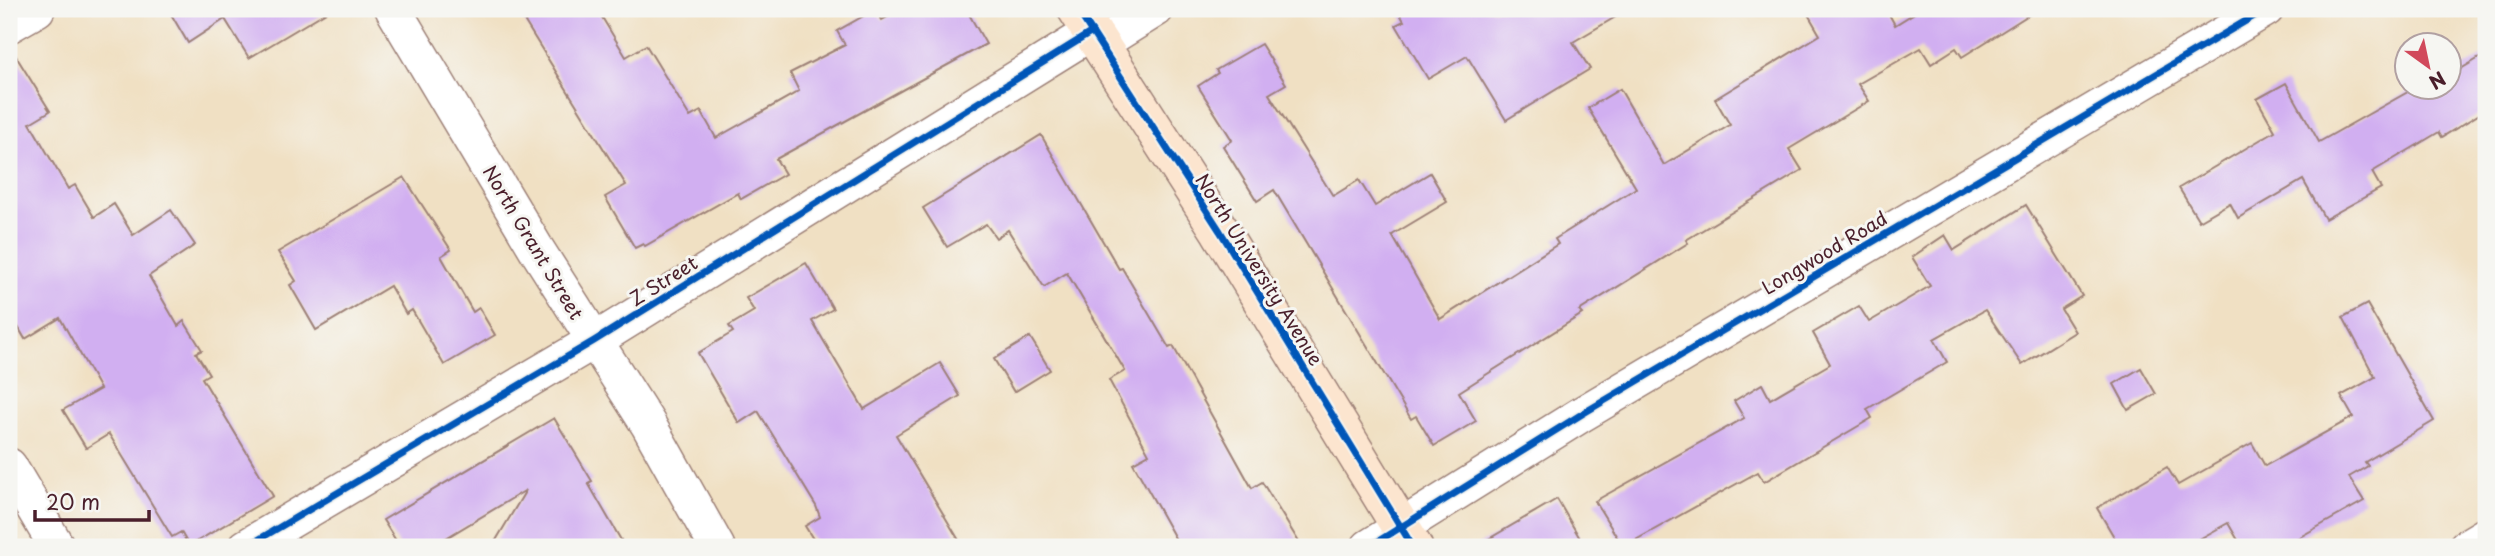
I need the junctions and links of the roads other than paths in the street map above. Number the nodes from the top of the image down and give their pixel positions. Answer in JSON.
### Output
{"nodes":[{"id":1,"x":37,"y":9,"type":"edge"},
{"id":2,"x":393,"y":9,"type":"edge"},
{"id":3,"x":1156,"y":9,"type":"edge"},
{"id":4,"x":2266,"y":9,"type":"edge"},
{"id":5,"x":9,"y":25,"type":"edge"},
{"id":6,"x":1089,"y":28,"type":"edge"},
{"id":7,"x":594,"y":341,"type":"junction"},
{"id":8,"x":9,"y":466,"type":"edge"},
{"id":9,"x":2486,"y":535,"type":"edge"},
{"id":10,"x":1394,"y":541,"type":"edge"},
{"id":11,"x":57,"y":547,"type":"edge"},
{"id":12,"x":246,"y":547,"type":"edge"},
{"id":13,"x":717,"y":547,"type":"edge"},
{"id":14,"x":2466,"y":547,"type":"edge"}],
"edges":[{"from":1,"to":5,"type":"street"},
{"from":2,"to":7,"type":"street","name":"North Grant Street"},
{"from":3,"to":6,"type":"street","name":"Z Street"},
{"from":4,"to":10,"type":"street","name":"Longwood Road"},
{"from":6,"to":7,"type":"street","name":"Z Street"},
{"from":6,"to":10,"type":"street","name":"North University Avenue"},
{"from":7,"to":12,"type":"street","name":"Z Street"},
{"from":7,"to":13,"type":"street","name":"North Grant Street"},
{"from":8,"to":11,"type":"street"},
{"from":9,"to":14,"type":"street"}]}
